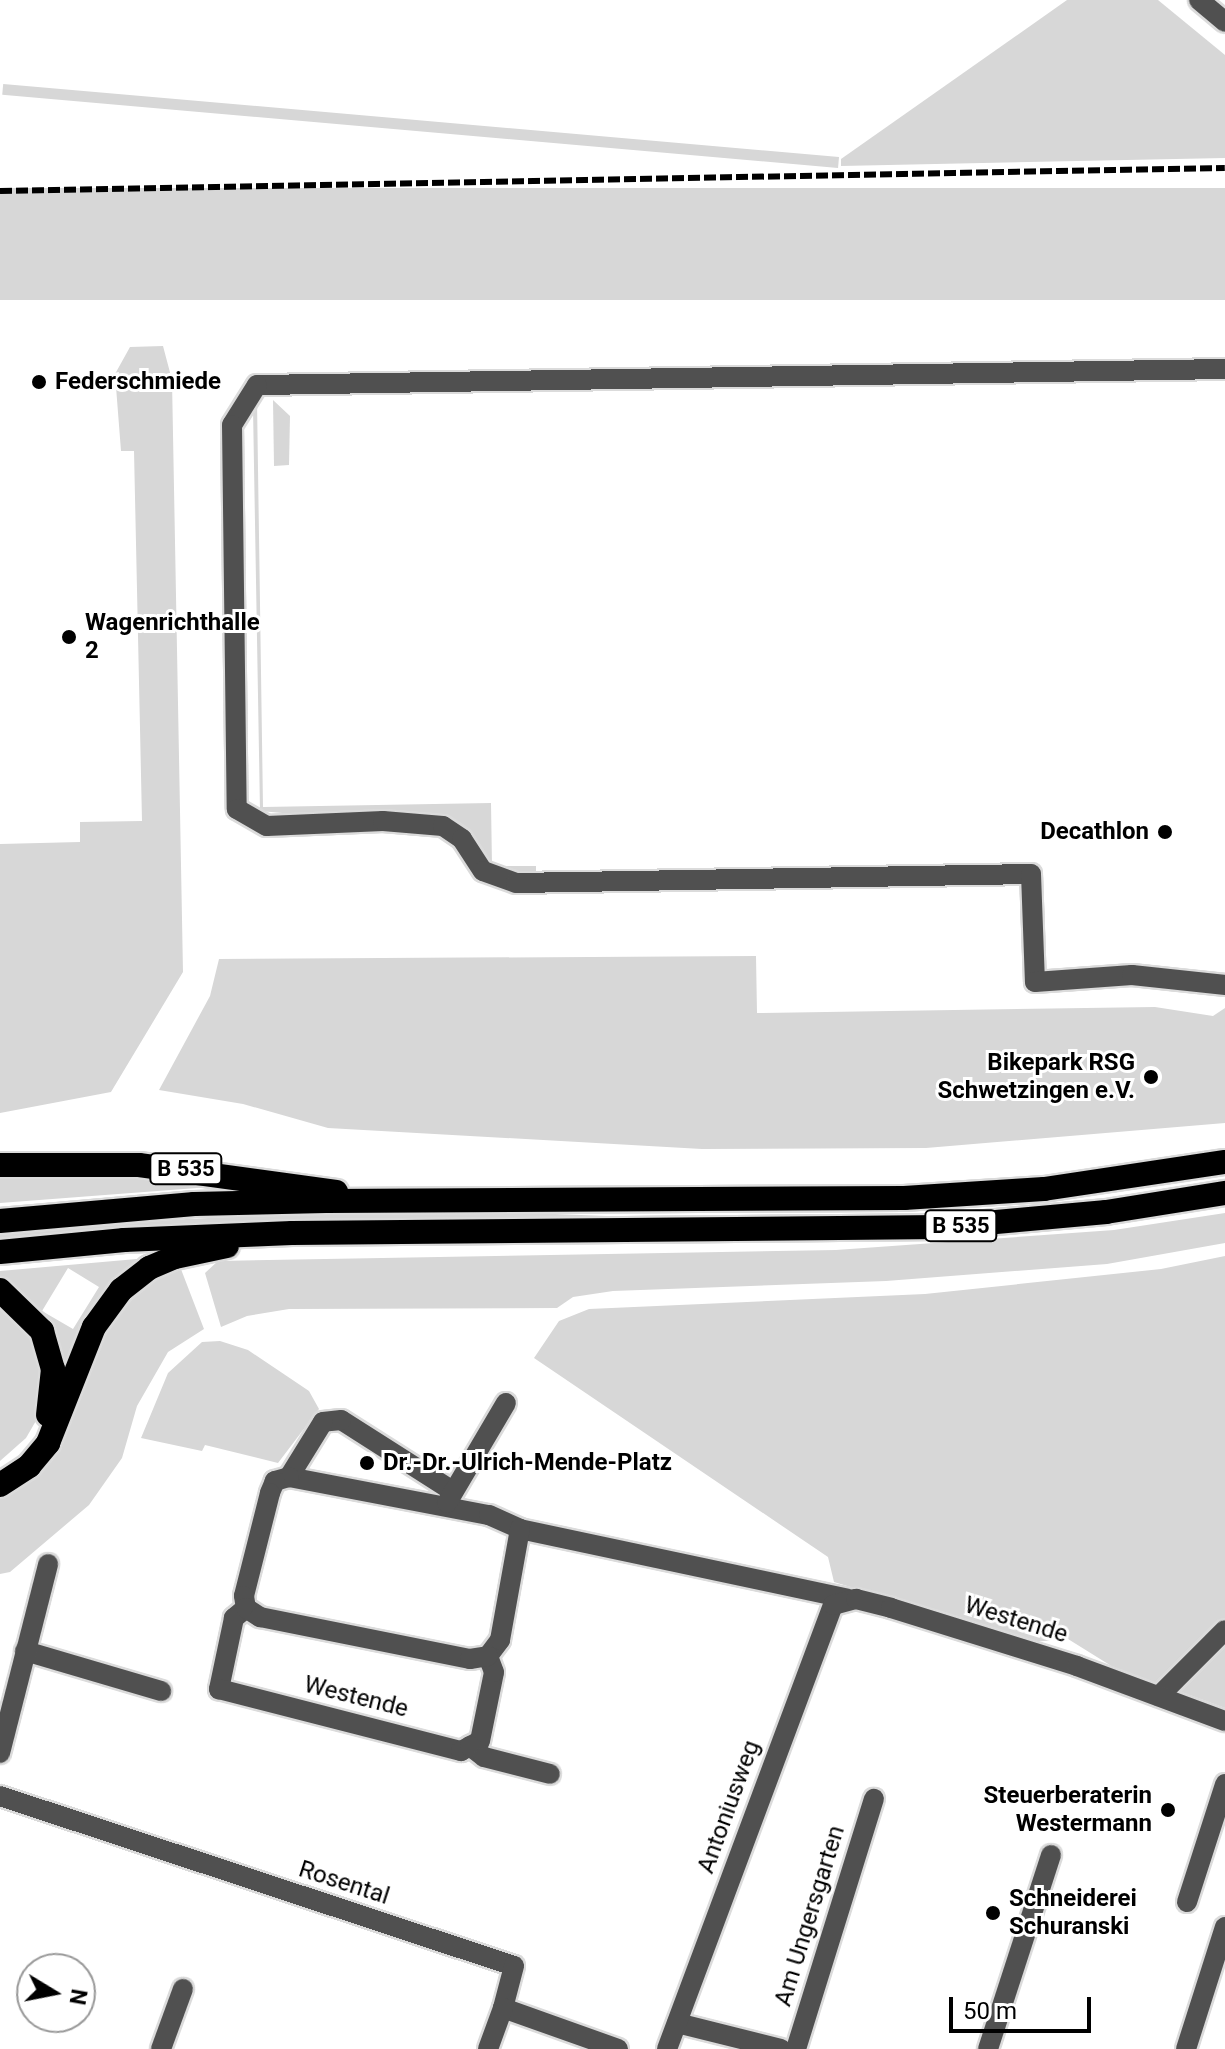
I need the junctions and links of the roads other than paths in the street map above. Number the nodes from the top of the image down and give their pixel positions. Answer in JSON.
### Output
{"nodes":[{"id":1,"x":1199,"y":0,"type":"edge"},
{"id":2,"x":1225,"y":22,"type":"edge"},
{"id":3,"x":1225,"y":369,"type":"edge"},
{"id":4,"x":1225,"y":985,"type":"edge"},
{"id":5,"x":1225,"y":1162,"type":"edge"},
{"id":6,"x":0,"y":1165,"type":"edge"},
{"id":7,"x":1225,"y":1193,"type":"edge"},
{"id":8,"x":370,"y":1200,"type":"junction"},
{"id":9,"x":0,"y":1221,"type":"edge"},
{"id":10,"x":292,"y":1233,"type":"junction"},
{"id":11,"x":0,"y":1252,"type":"edge"},
{"id":12,"x":0,"y":1290,"type":"edge"},
{"id":13,"x":506,"y":1403,"type":"dead end"},
{"id":14,"x":0,"y":1471,"type":"edge"},
{"id":15,"x":289,"y":1477,"type":"junction"},
{"id":16,"x":0,"y":1485,"type":"edge"},
{"id":17,"x":448,"y":1498,"type":"junction"},
{"id":18,"x":520,"y":1529,"type":"junction"},
{"id":19,"x":48,"y":1564,"type":"dead end"},
{"id":20,"x":852,"y":1599,"type":"junction"},
{"id":21,"x":246,"y":1608,"type":"junction"},
{"id":22,"x":1225,"y":1630,"type":"edge"},
{"id":23,"x":25,"y":1651,"type":"junction"},
{"id":24,"x":488,"y":1656,"type":"junction"},
{"id":25,"x":161,"y":1691,"type":"dead end"},
{"id":26,"x":1159,"y":1696,"type":"junction"},
{"id":27,"x":1225,"y":1721,"type":"edge"},
{"id":28,"x":470,"y":1746,"type":"junction"},
{"id":29,"x":0,"y":1753,"type":"edge"},
{"id":30,"x":550,"y":1774,"type":"dead end"},
{"id":31,"x":1225,"y":1784,"type":"edge"},
{"id":32,"x":0,"y":1796,"type":"edge"},
{"id":33,"x":874,"y":1799,"type":"dead end"},
{"id":34,"x":1051,"y":1855,"type":"dead end"},
{"id":35,"x":1187,"y":1902,"type":"dead end"},
{"id":36,"x":1225,"y":1927,"type":"edge"},
{"id":37,"x":183,"y":1989,"type":"dead end"},
{"id":38,"x":503,"y":2008,"type":"junction"},
{"id":39,"x":677,"y":2023,"type":"junction"},
{"id":40,"x":165,"y":2048,"type":"edge"},
{"id":41,"x":488,"y":2049,"type":"edge"},
{"id":42,"x":618,"y":2049,"type":"edge"},
{"id":43,"x":667,"y":2049,"type":"edge"},
{"id":44,"x":781,"y":2049,"type":"edge"},
{"id":45,"x":796,"y":2049,"type":"edge"},
{"id":46,"x":988,"y":2049,"type":"edge"},
{"id":47,"x":1186,"y":2049,"type":"edge"}],
"edges":[{"from":1,"to":2,"type":"street"},
{"from":3,"to":4,"type":"street"},
{"from":5,"to":8,"type":"highway","number":"B 535"},
{"from":6,"to":8,"type":"highway","number":"B 535"},
{"from":7,"to":10,"type":"highway","number":"B 535"},
{"from":8,"to":9,"type":"highway","number":"B 535"},
{"from":10,"to":11,"type":"highway","number":"B 535"},
{"from":10,"to":16,"type":"highway","number":"B 535"},
{"from":12,"to":14,"type":"highway"},
{"from":13,"to":17,"type":"street"},
{"from":15,"to":17,"type":"street","name":"Westende"},
{"from":15,"to":17,"type":"street","name":"Westende"},
{"from":15,"to":21,"type":"street","name":"Westende"},
{"from":17,"to":18,"type":"street","name":"Westende"},
{"from":18,"to":20,"type":"street","name":"Westende"},
{"from":18,"to":24,"type":"street"},
{"from":19,"to":23,"type":"street"},
{"from":20,"to":26,"type":"street","name":"Westende"},
{"from":20,"to":39,"type":"street","name":"Antoniusweg"},
{"from":21,"to":24,"type":"street"},
{"from":21,"to":28,"type":"street","name":"Westende"},
{"from":22,"to":26,"type":"street"},
{"from":23,"to":25,"type":"street"},
{"from":23,"to":29,"type":"street"},
{"from":24,"to":28,"type":"street"},
{"from":26,"to":27,"type":"street","name":"Westende"},
{"from":28,"to":30,"type":"street"},
{"from":31,"to":35,"type":"street"},
{"from":32,"to":38,"type":"street","name":"Rosental"},
{"from":33,"to":45,"type":"street","name":"Am Ungersgarten"},
{"from":34,"to":46,"type":"street"},
{"from":36,"to":47,"type":"street"},
{"from":37,"to":40,"type":"street"},
{"from":38,"to":41,"type":"street"},
{"from":38,"to":42,"type":"street"},
{"from":39,"to":43,"type":"street","name":"Antoniusweg"},
{"from":39,"to":44,"type":"street"}]}
